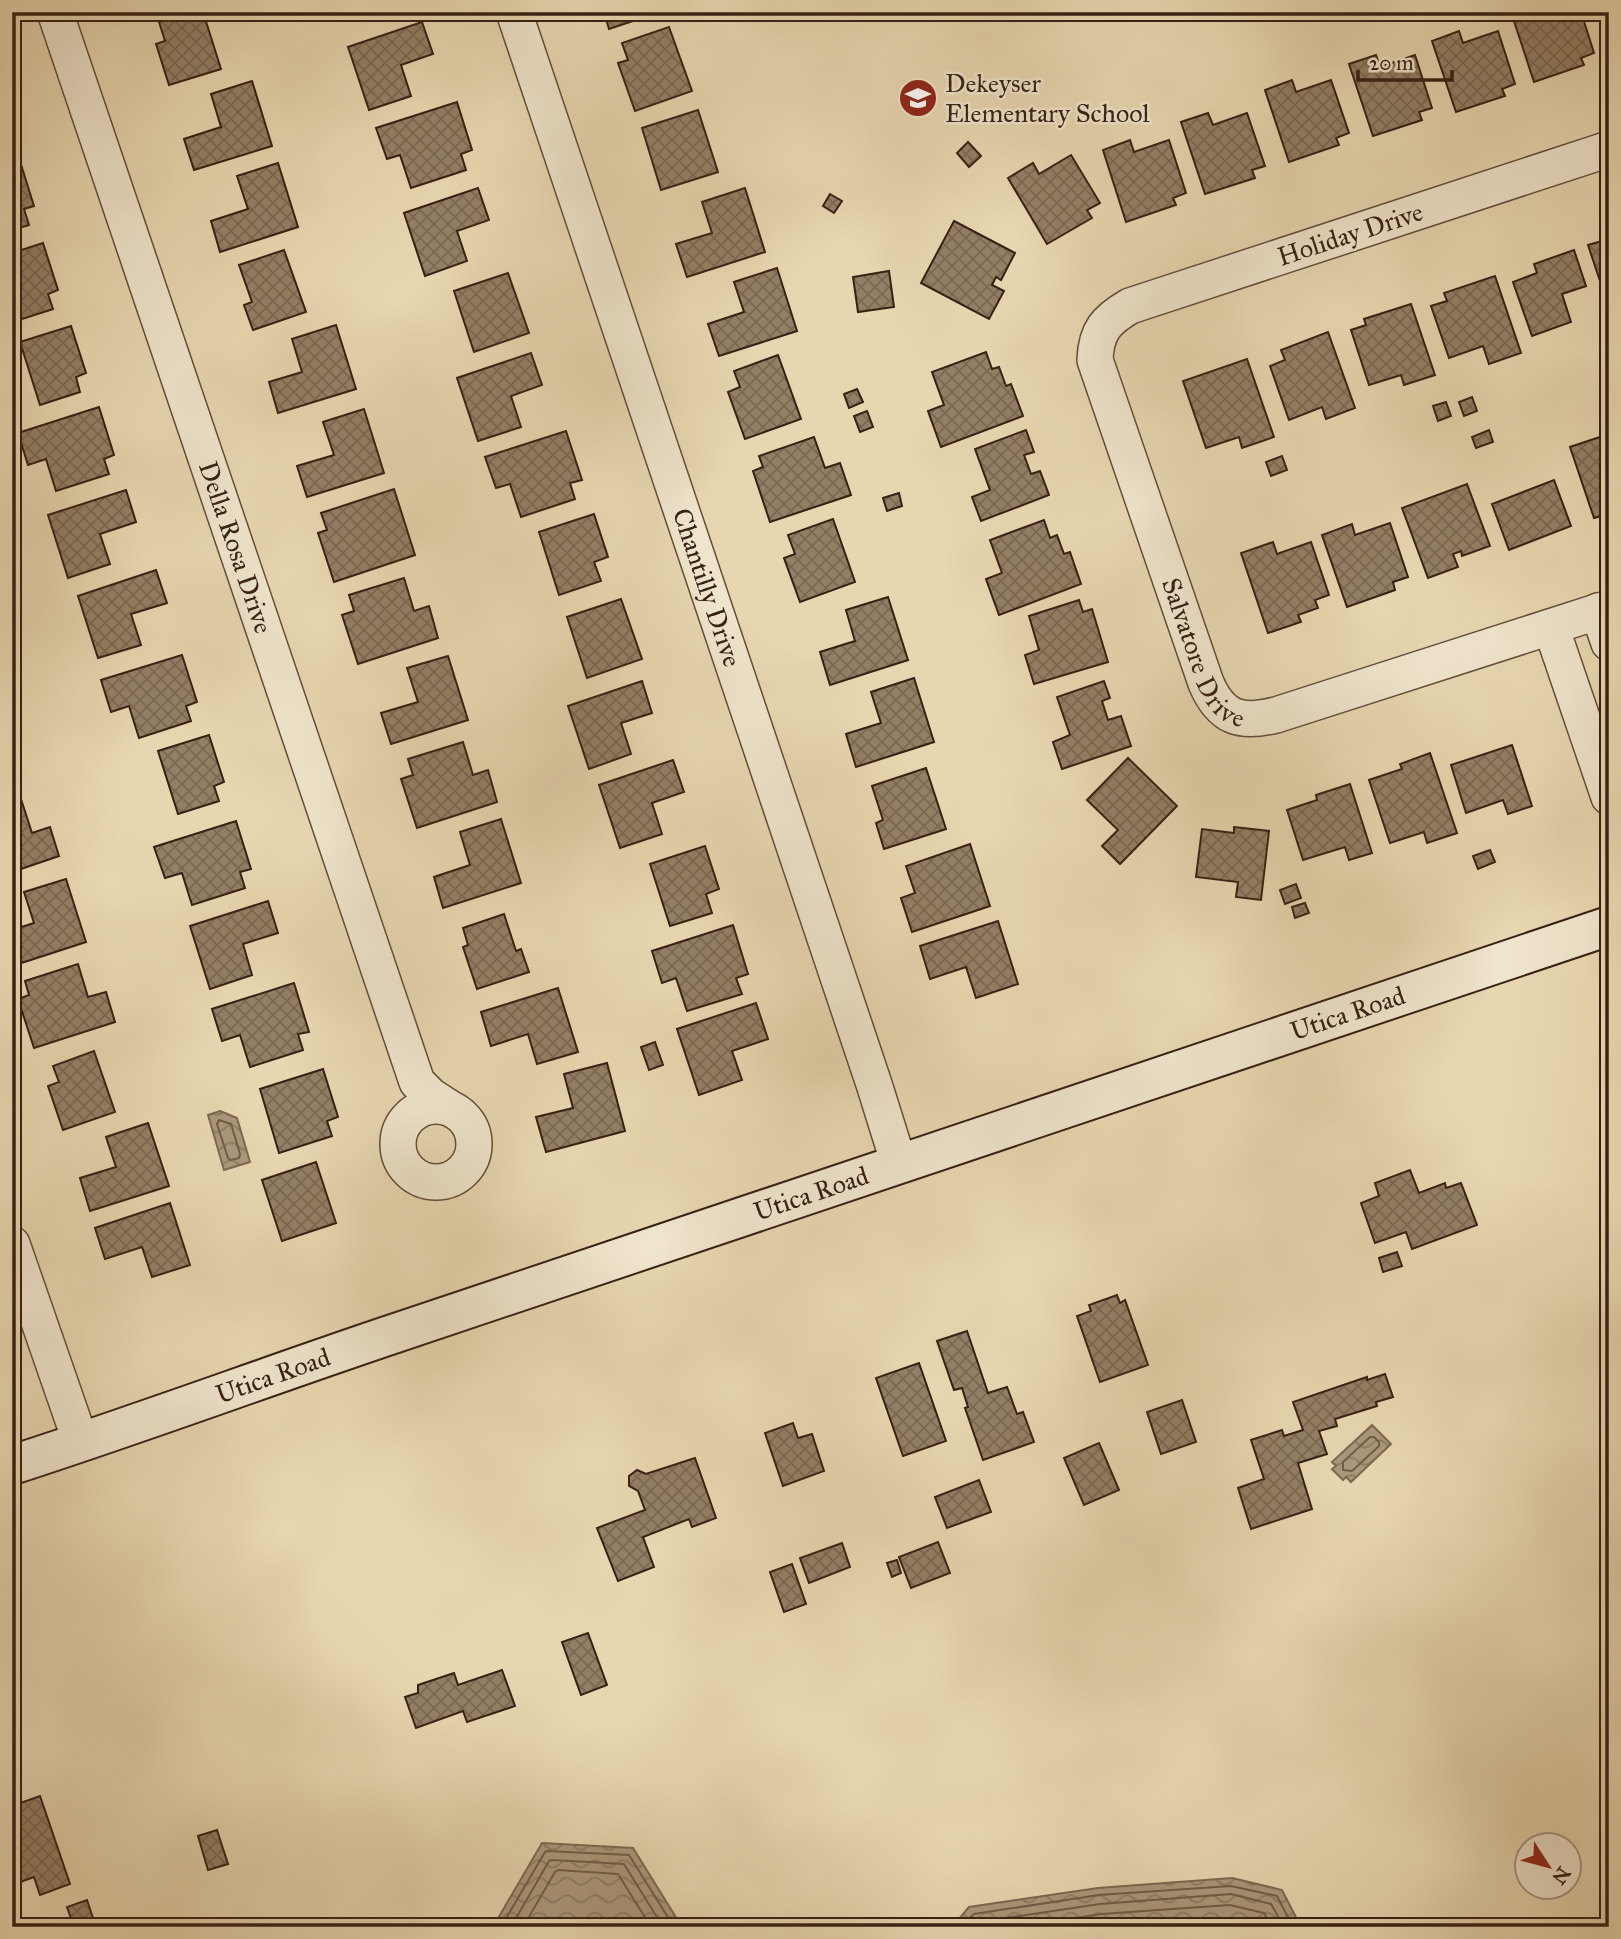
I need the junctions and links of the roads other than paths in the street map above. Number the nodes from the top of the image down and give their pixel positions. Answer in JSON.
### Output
{"nodes":[{"id":1,"x":55,"y":12,"type":"edge"},
{"id":2,"x":514,"y":12,"type":"edge"},
{"id":3,"x":1609,"y":149,"type":"edge"},
{"id":4,"x":1100,"y":333,"type":"joint"},
{"id":5,"x":1605,"y":621,"type":"edge"},
{"id":6,"x":1551,"y":627,"type":"junction"},
{"id":7,"x":1609,"y":797,"type":"edge"},
{"id":8,"x":1609,"y":926,"type":"edge"},
{"id":9,"x":417,"y":1082,"type":"junction"},
{"id":10,"x":448,"y":1108,"type":"junction"},
{"id":11,"x":403,"y":1124,"type":"junction"},
{"id":12,"x":899,"y":1164,"type":"junction"},
{"id":13,"x":12,"y":1244,"type":"edge"},
{"id":14,"x":80,"y":1443,"type":"junction"},
{"id":15,"x":12,"y":1465,"type":"edge"}],
"edges":[{"from":1,"to":9,"type":"street","name":"Della Rosa Drive"},
{"from":2,"to":12,"type":"street","name":"Chantilly Drive"},
{"from":3,"to":4,"type":"street","name":"Holiday Drive"},
{"from":4,"to":6,"type":"street","name":"Salvatore Drive"},
{"from":5,"to":6,"type":"street","name":"Salvatore Drive"},
{"from":6,"to":7,"type":"street"},
{"from":8,"to":12,"type":"street","name":"Utica Road"},
{"from":9,"to":10,"type":"street"},
{"from":9,"to":11,"type":"street"},
{"from":10,"to":11,"type":"street"},
{"from":10,"to":11,"type":"street"},
{"from":12,"to":14,"type":"street","name":"Utica Road"},
{"from":13,"to":14,"type":"street"},
{"from":14,"to":15,"type":"street","name":"Utica Road"}]}
